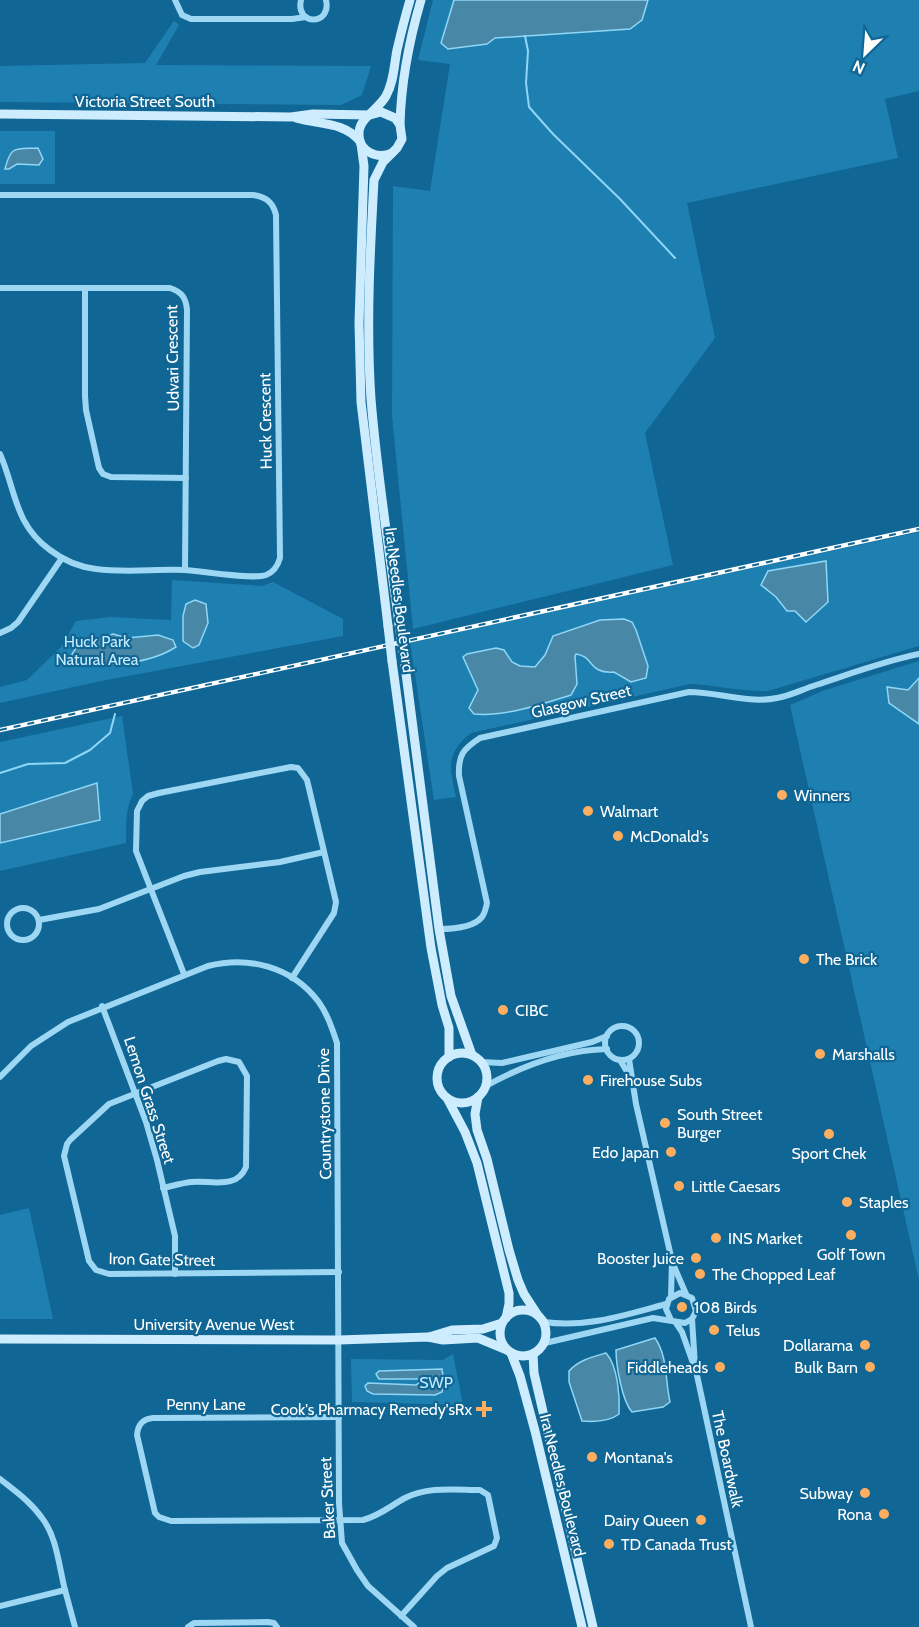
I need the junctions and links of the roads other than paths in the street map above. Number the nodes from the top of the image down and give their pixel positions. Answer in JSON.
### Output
{"nodes":[{"id":1,"x":175,"y":0,"type":"edge"},
{"id":2,"x":301,"y":0,"type":"edge"},
{"id":3,"x":326,"y":0,"type":"edge"},
{"id":4,"x":410,"y":0,"type":"edge"},
{"id":5,"x":421,"y":0,"type":"edge"},
{"id":6,"x":306,"y":17,"type":"junction"},
{"id":7,"x":0,"y":114,"type":"edge"},
{"id":8,"x":370,"y":115,"type":"junction"},
{"id":9,"x":291,"y":117,"type":"junction"},
{"id":10,"x":400,"y":125,"type":"junction"},
{"id":11,"x":361,"y":143,"type":"junction"},
{"id":12,"x":392,"y":153,"type":"junction"},
{"id":13,"x":0,"y":195,"type":"edge"},
{"id":14,"x":0,"y":288,"type":"edge"},
{"id":15,"x":85,"y":288,"type":"junction"},
{"id":16,"x":0,"y":454,"type":"edge"},
{"id":17,"x":186,"y":478,"type":"junction"},
{"id":18,"x":62,"y":558,"type":"junction"},
{"id":19,"x":185,"y":570,"type":"junction"},
{"id":20,"x":0,"y":633,"type":"edge"},
{"id":21,"x":919,"y":654,"type":"edge"},
{"id":22,"x":324,"y":852,"type":"junction"},
{"id":23,"x":150,"y":889,"type":"junction"},
{"id":24,"x":39,"y":920,"type":"junction"},
{"id":25,"x":439,"y":929,"type":"junction"},
{"id":26,"x":184,"y":974,"type":"junction"},
{"id":27,"x":292,"y":978,"type":"junction"},
{"id":28,"x":102,"y":1006,"type":"junction"},
{"id":29,"x":607,"y":1036,"type":"junction"},
{"id":30,"x":606,"y":1049,"type":"junction"},
{"id":31,"x":472,"y":1055,"type":"junction"},
{"id":32,"x":449,"y":1057,"type":"junction"},
{"id":33,"x":629,"y":1059,"type":"junction"},
{"id":34,"x":620,"y":1060,"type":"junction"},
{"id":35,"x":481,"y":1062,"type":"junction"},
{"id":36,"x":0,"y":1077,"type":"edge"},
{"id":37,"x":632,"y":1081,"type":"junction"},
{"id":38,"x":486,"y":1086,"type":"junction"},
{"id":39,"x":135,"y":1093,"type":"junction"},
{"id":40,"x":478,"y":1097,"type":"junction"},
{"id":41,"x":447,"y":1098,"type":"junction"},
{"id":42,"x":163,"y":1188,"type":"junction"},
{"id":43,"x":672,"y":1261,"type":"junction"},
{"id":44,"x":339,"y":1272,"type":"junction"},
{"id":45,"x":175,"y":1274,"type":"junction"},
{"id":46,"x":686,"y":1294,"type":"junction"},
{"id":47,"x":671,"y":1297,"type":"junction"},
{"id":48,"x":666,"y":1304,"type":"junction"},
{"id":49,"x":537,"y":1314,"type":"junction"},
{"id":50,"x":692,"y":1319,"type":"junction"},
{"id":51,"x":504,"y":1320,"type":"junction"},
{"id":52,"x":673,"y":1321,"type":"junction"},
{"id":53,"x":544,"y":1322,"type":"junction"},
{"id":54,"x":428,"y":1337,"type":"junction"},
{"id":55,"x":0,"y":1339,"type":"edge"},
{"id":56,"x":339,"y":1340,"type":"junction"},
{"id":57,"x":545,"y":1343,"type":"junction"},
{"id":58,"x":509,"y":1351,"type":"junction"},
{"id":59,"x":533,"y":1354,"type":"junction"},
{"id":60,"x":695,"y":1366,"type":"junction"},
{"id":61,"x":339,"y":1417,"type":"junction"},
{"id":62,"x":0,"y":1479,"type":"edge"},
{"id":63,"x":341,"y":1521,"type":"junction"},
{"id":64,"x":65,"y":1590,"type":"junction"},
{"id":65,"x":0,"y":1606,"type":"edge"},
{"id":66,"x":401,"y":1616,"type":"junction"},
{"id":67,"x":411,"y":1626,"type":"edge"},
{"id":68,"x":75,"y":1627,"type":"edge"},
{"id":69,"x":188,"y":1627,"type":"edge"},
{"id":70,"x":277,"y":1627,"type":"edge"},
{"id":71,"x":582,"y":1627,"type":"edge"},
{"id":72,"x":594,"y":1627,"type":"edge"},
{"id":73,"x":751,"y":1627,"type":"edge"}],
"edges":[{"from":1,"to":6,"type":"street"},
{"from":2,"to":6,"type":"street"},
{"from":3,"to":6,"type":"street"},
{"from":4,"to":8,"type":"main road"},
{"from":5,"to":10,"type":"main road"},
{"from":7,"to":9,"type":"main road","name":"Victoria Street South"},
{"from":8,"to":9,"type":"main road","name":"Victoria Street South"},
{"from":8,"to":10,"type":"main road"},
{"from":8,"to":11,"type":"main road"},
{"from":9,"to":11,"type":"main road","name":"Victoria Street South"},
{"from":10,"to":12,"type":"main road"},
{"from":11,"to":12,"type":"main road"},
{"from":11,"to":32,"type":"main road","name":"Ira Needles Boulevard","bridge":true},
{"from":12,"to":25,"type":"main road","name":"Ira Needles Boulevard","bridge":true},
{"from":13,"to":19,"type":"street","name":"Huck Crescent"},
{"from":14,"to":15,"type":"street","name":"Udvari Crescent"},
{"from":15,"to":17,"type":"street"},
{"from":15,"to":17,"type":"street","name":"Udvari Crescent"},
{"from":16,"to":18,"type":"street","name":"Huck Crescent"},
{"from":17,"to":19,"type":"street","name":"Udvari Crescent"},
{"from":18,"to":19,"type":"street","name":"Huck Crescent"},
{"from":18,"to":20,"type":"street"},
{"from":21,"to":25,"type":"street","name":"Glasgow Street"},
{"from":22,"to":23,"type":"street"},
{"from":22,"to":23,"type":"street"},
{"from":22,"to":27,"type":"street"},
{"from":23,"to":24,"type":"street"},
{"from":23,"to":26,"type":"street"},
{"from":24,"to":24,"type":"street"},
{"from":25,"to":31,"type":"main road","name":"Ira Needles Boulevard"},
{"from":26,"to":27,"type":"street","name":"Countrystone Drive"},
{"from":26,"to":28,"type":"street","name":"Countrystone Drive"},
{"from":27,"to":44,"type":"street","name":"Countrystone Drive"},
{"from":28,"to":36,"type":"street","name":"Countrystone Drive"},
{"from":28,"to":39,"type":"street","name":"Lemon Grass Street"},
{"from":29,"to":30,"type":"street"},
{"from":29,"to":33,"type":"street"},
{"from":29,"to":35,"type":"street"},
{"from":30,"to":34,"type":"street"},
{"from":30,"to":38,"type":"street"},
{"from":31,"to":32,"type":"main road"},
{"from":31,"to":35,"type":"main road"},
{"from":32,"to":41,"type":"main road"},
{"from":33,"to":34,"type":"street"},
{"from":33,"to":37,"type":"street"},
{"from":34,"to":37,"type":"street"},
{"from":35,"to":38,"type":"main road"},
{"from":37,"to":43,"type":"street"},
{"from":38,"to":40,"type":"main road"},
{"from":39,"to":42,"type":"street","name":"Lemon Grass Street"},
{"from":39,"to":42,"type":"street"},
{"from":39,"to":45,"type":"street","name":"Iron Gate Street"},
{"from":40,"to":41,"type":"main road"},
{"from":40,"to":49,"type":"main road"},
{"from":41,"to":51,"type":"main road"},
{"from":42,"to":45,"type":"street","name":"Lemon Grass Street"},
{"from":43,"to":46,"type":"street"},
{"from":43,"to":47,"type":"street"},
{"from":44,"to":45,"type":"street","name":"Iron Gate Street"},
{"from":44,"to":56,"type":"street","name":"Countrystone Drive"},
{"from":46,"to":47,"type":"street"},
{"from":46,"to":50,"type":"street"},
{"from":47,"to":48,"type":"street"},
{"from":48,"to":52,"type":"street"},
{"from":48,"to":53,"type":"street"},
{"from":49,"to":51,"type":"main road"},
{"from":49,"to":53,"type":"main road"},
{"from":50,"to":52,"type":"street"},
{"from":50,"to":60,"type":"street","name":"The Boardwalk"},
{"from":51,"to":54,"type":"main road","name":"University Avenue West"},
{"from":51,"to":58,"type":"main road"},
{"from":52,"to":57,"type":"street"},
{"from":52,"to":60,"type":"street","name":"The Boardwalk"},
{"from":53,"to":57,"type":"main road"},
{"from":54,"to":56,"type":"main road","name":"University Avenue West"},
{"from":54,"to":58,"type":"main road","name":"University Avenue West"},
{"from":55,"to":56,"type":"main road","name":"University Avenue West"},
{"from":56,"to":61,"type":"street","name":"Baker Street"},
{"from":57,"to":59,"type":"main road"},
{"from":58,"to":59,"type":"main road"},
{"from":58,"to":71,"type":"main road","name":"Ira Needles Boulevard"},
{"from":59,"to":72,"type":"main road","name":"Ira Needles Boulevard"},
{"from":60,"to":73,"type":"street","name":"The Boardwalk"},
{"from":61,"to":63,"type":"street","name":"Baker Street"},
{"from":61,"to":63,"type":"street","name":"Penny Lane"},
{"from":62,"to":64,"type":"street"},
{"from":63,"to":66,"type":"street","name":"Baker Street"},
{"from":63,"to":66,"type":"street"},
{"from":64,"to":65,"type":"street"},
{"from":64,"to":68,"type":"street"},
{"from":66,"to":67,"type":"street","name":"Baker Street"},
{"from":69,"to":70,"type":"street"}]}
